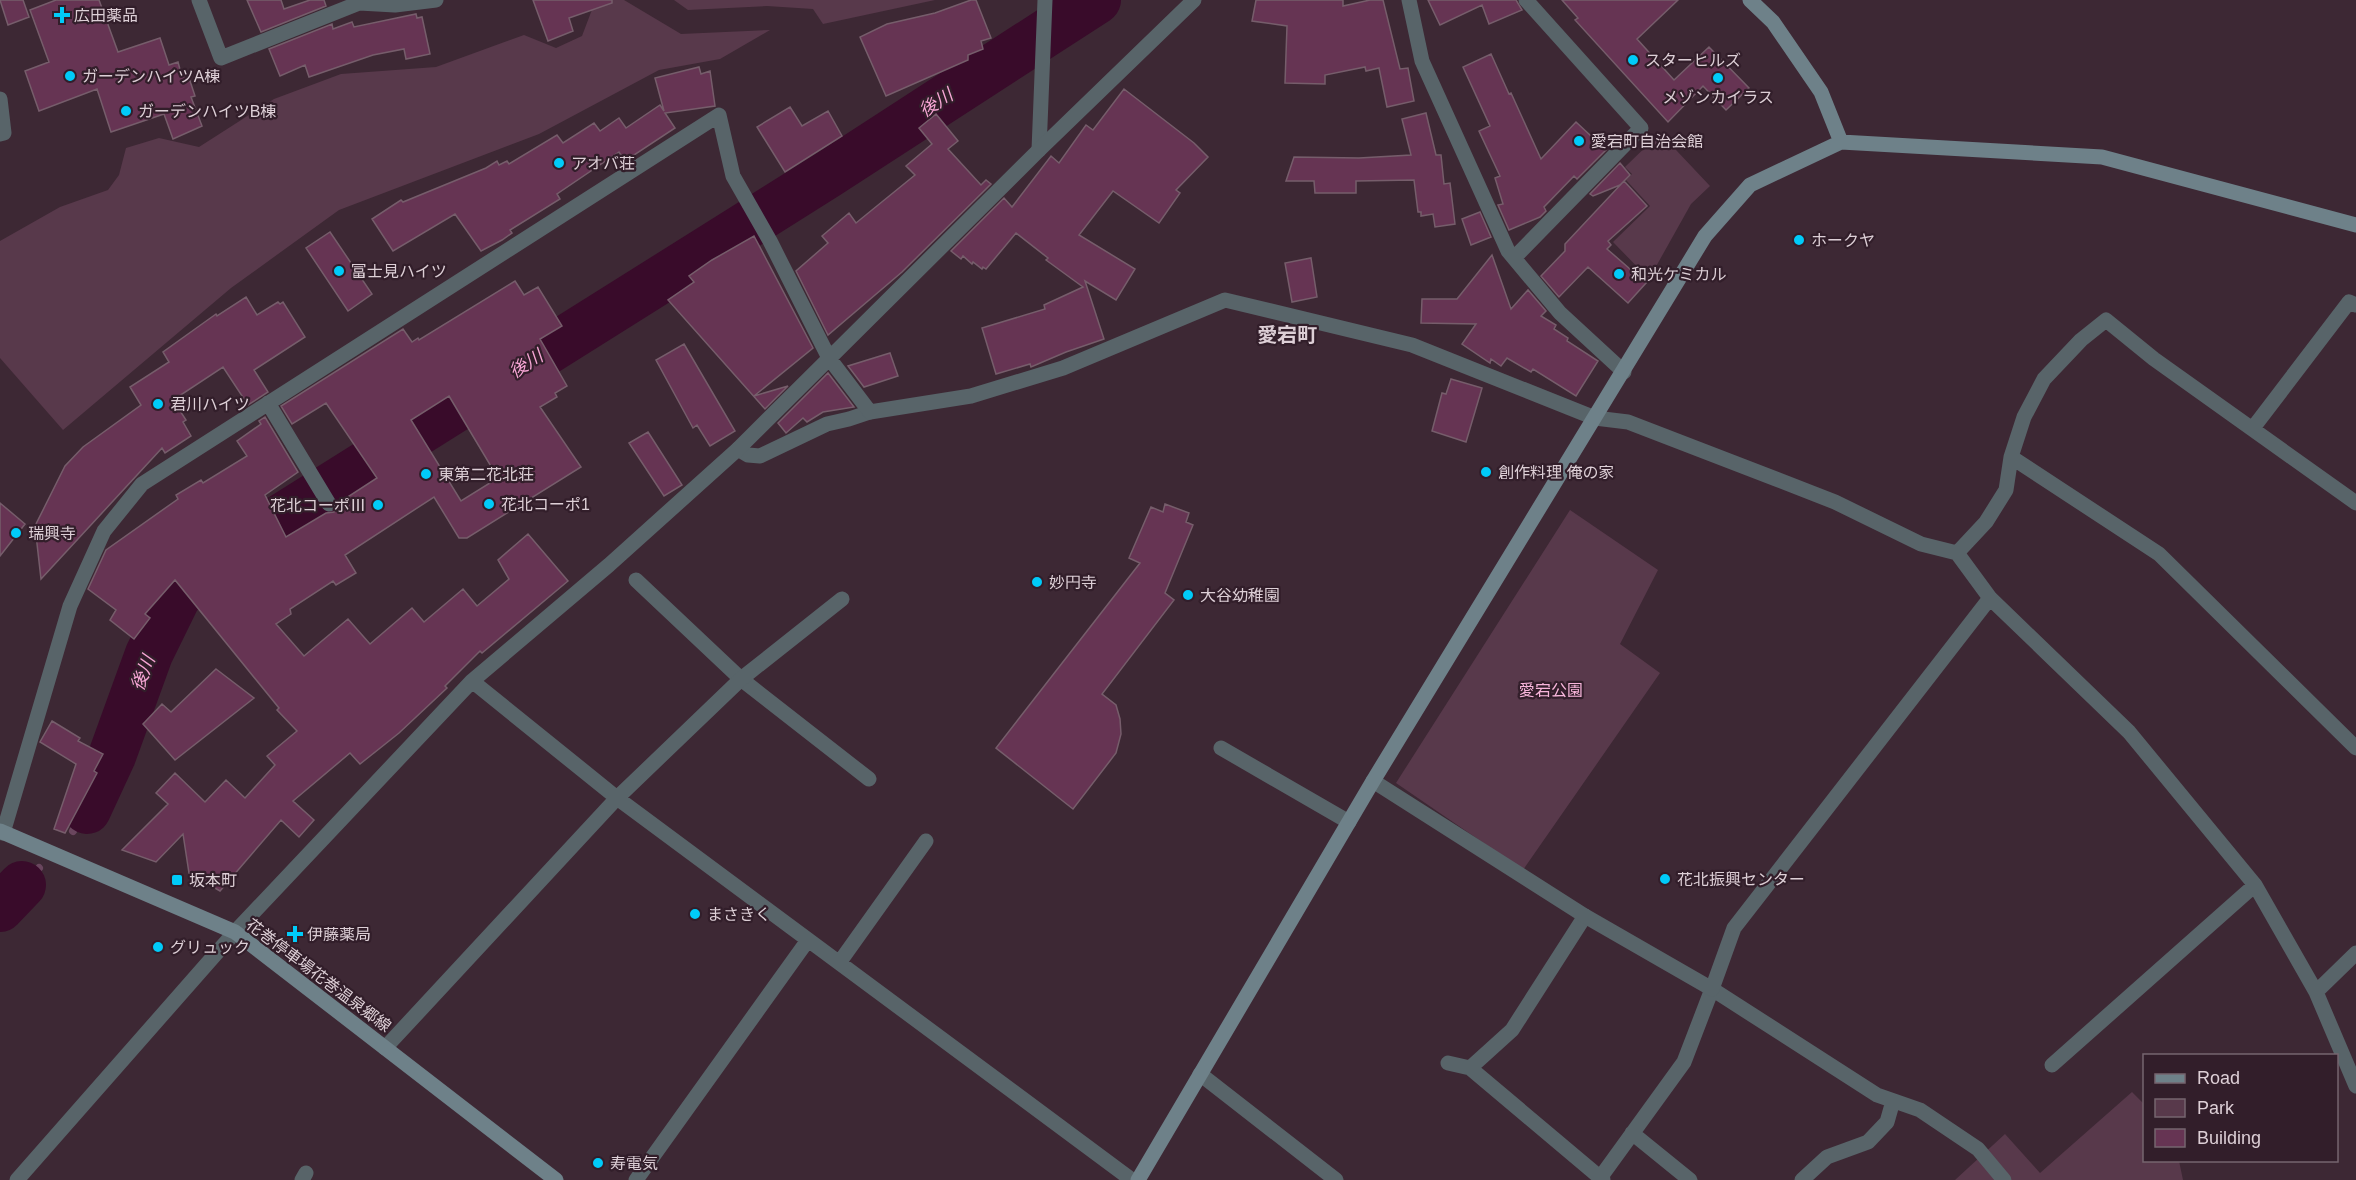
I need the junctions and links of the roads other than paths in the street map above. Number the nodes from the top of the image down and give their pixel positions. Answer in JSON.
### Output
{"nodes":[{"id":1,"x":199,"y":0,"type":"edge"},
{"id":2,"x":436,"y":0,"type":"edge"},
{"id":3,"x":1194,"y":0,"type":"edge"},
{"id":4,"x":1409,"y":0,"type":"edge"},
{"id":5,"x":1526,"y":0,"type":"edge"},
{"id":6,"x":1750,"y":0,"type":"edge"},
{"id":7,"x":1045,"y":7,"type":"edge"},
{"id":8,"x":0,"y":99,"type":"edge"},
{"id":9,"x":0,"y":134,"type":"edge"},
{"id":10,"x":1841,"y":141,"type":"junction"},
{"id":11,"x":1039,"y":150,"type":"junction"},
{"id":12,"x":2356,"y":225,"type":"edge"},
{"id":13,"x":1514,"y":258,"type":"junction"},
{"id":14,"x":2356,"y":305,"type":"edge"},
{"id":15,"x":829,"y":358,"type":"junction"},
{"id":16,"x":1624,"y":372,"type":"junction"},
{"id":17,"x":268,"y":403,"type":"junction"},
{"id":18,"x":870,"y":412,"type":"junction"},
{"id":19,"x":1595,"y":418,"type":"junction"},
{"id":20,"x":2253,"y":428,"type":"junction"},
{"id":21,"x":738,"y":449,"type":"junction"},
{"id":22,"x":2011,"y":458,"type":"junction"},
{"id":23,"x":2356,"y":503,"type":"edge"},
{"id":24,"x":329,"y":504,"type":"dead end"},
{"id":25,"x":1957,"y":553,"type":"junction"},
{"id":26,"x":636,"y":580,"type":"dead end"},
{"id":27,"x":1990,"y":598,"type":"junction"},
{"id":28,"x":842,"y":599,"type":"dead end"},
{"id":29,"x":741,"y":679,"type":"junction"},
{"id":30,"x":472,"y":681,"type":"junction"},
{"id":31,"x":1221,"y":748,"type":"dead end"},
{"id":32,"x":2356,"y":748,"type":"edge"},
{"id":33,"x":869,"y":779,"type":"dead end"},
{"id":34,"x":1373,"y":781,"type":"junction"},
{"id":35,"x":617,"y":798,"type":"junction"},
{"id":36,"x":1349,"y":822,"type":"junction"},
{"id":37,"x":2,"y":832,"type":"edge"},
{"id":38,"x":926,"y":841,"type":"dead end"},
{"id":39,"x":2255,"y":885,"type":"junction"},
{"id":40,"x":1585,"y":916,"type":"junction"},
{"id":41,"x":235,"y":932,"type":"junction"},
{"id":42,"x":808,"y":940,"type":"junction"},
{"id":43,"x":2356,"y":953,"type":"edge"},
{"id":44,"x":839,"y":963,"type":"junction"},
{"id":45,"x":1712,"y":989,"type":"junction"},
{"id":46,"x":2316,"y":992,"type":"junction"},
{"id":47,"x":385,"y":1048,"type":"junction"},
{"id":48,"x":1448,"y":1064,"type":"dead end"},
{"id":49,"x":2052,"y":1065,"type":"dead end"},
{"id":50,"x":1470,"y":1068,"type":"junction"},
{"id":51,"x":1200,"y":1074,"type":"junction"},
{"id":52,"x":2356,"y":1086,"type":"edge"},
{"id":53,"x":1893,"y":1101,"type":"junction"},
{"id":54,"x":1632,"y":1133,"type":"junction"},
{"id":55,"x":1601,"y":1179,"type":"edge"},
{"id":56,"x":17,"y":1180,"type":"edge"},
{"id":57,"x":556,"y":1180,"type":"edge"},
{"id":58,"x":636,"y":1180,"type":"edge"},
{"id":59,"x":1132,"y":1180,"type":"edge"},
{"id":60,"x":1138,"y":1180,"type":"edge"},
{"id":61,"x":1336,"y":1180,"type":"edge"},
{"id":62,"x":1690,"y":1180,"type":"edge"},
{"id":63,"x":1802,"y":1180,"type":"edge"},
{"id":64,"x":2004,"y":1180,"type":"edge"}],
"edges":[{"from":1,"to":2,"type":"street"},
{"from":3,"to":11,"type":"street"},
{"from":4,"to":13,"type":"street"},
{"from":5,"to":13,"type":"street"},
{"from":6,"to":10,"type":"street"},
{"from":7,"to":11,"type":"street"},
{"from":8,"to":9,"type":"street"},
{"from":10,"to":12,"type":"street"},
{"from":10,"to":16,"type":"street"},
{"from":11,"to":15,"type":"street"},
{"from":13,"to":16,"type":"street"},
{"from":14,"to":20,"type":"street"},
{"from":15,"to":17,"type":"street"},
{"from":15,"to":18,"type":"street"},
{"from":15,"to":21,"type":"street"},
{"from":16,"to":19,"type":"street"},
{"from":17,"to":24,"type":"street"},
{"from":17,"to":37,"type":"street"},
{"from":18,"to":19,"type":"street"},
{"from":18,"to":21,"type":"street"},
{"from":19,"to":25,"type":"street"},
{"from":19,"to":34,"type":"street"},
{"from":20,"to":22,"type":"street"},
{"from":20,"to":23,"type":"street"},
{"from":21,"to":30,"type":"street"},
{"from":22,"to":25,"type":"street"},
{"from":22,"to":32,"type":"street"},
{"from":25,"to":27,"type":"street"},
{"from":26,"to":29,"type":"street"},
{"from":27,"to":39,"type":"street"},
{"from":27,"to":45,"type":"street"},
{"from":28,"to":29,"type":"street"},
{"from":29,"to":33,"type":"street"},
{"from":29,"to":35,"type":"street"},
{"from":30,"to":35,"type":"street"},
{"from":30,"to":41,"type":"street"},
{"from":31,"to":36,"type":"street"},
{"from":34,"to":36,"type":"street"},
{"from":34,"to":40,"type":"street"},
{"from":35,"to":42,"type":"street"},
{"from":35,"to":47,"type":"street"},
{"from":36,"to":51,"type":"street"},
{"from":37,"to":41,"type":"street","name":"花巻停車場花巻温泉郷線"},
{"from":38,"to":44,"type":"street"},
{"from":39,"to":46,"type":"street"},
{"from":39,"to":49,"type":"street"},
{"from":40,"to":45,"type":"street"},
{"from":40,"to":50,"type":"street"},
{"from":41,"to":47,"type":"street","name":"花巻停車場花巻温泉郷線"},
{"from":41,"to":56,"type":"street"},
{"from":42,"to":44,"type":"street"},
{"from":42,"to":58,"type":"street"},
{"from":43,"to":46,"type":"street"},
{"from":44,"to":59,"type":"street"},
{"from":45,"to":53,"type":"street"},
{"from":45,"to":54,"type":"street"},
{"from":46,"to":52,"type":"street"},
{"from":47,"to":57,"type":"street","name":"花巻停車場花巻温泉郷線"},
{"from":48,"to":50,"type":"street"},
{"from":50,"to":55,"type":"street"},
{"from":51,"to":60,"type":"street"},
{"from":51,"to":61,"type":"street"},
{"from":53,"to":63,"type":"street"},
{"from":53,"to":64,"type":"street"},
{"from":54,"to":55,"type":"street"},
{"from":54,"to":62,"type":"street"}]}
